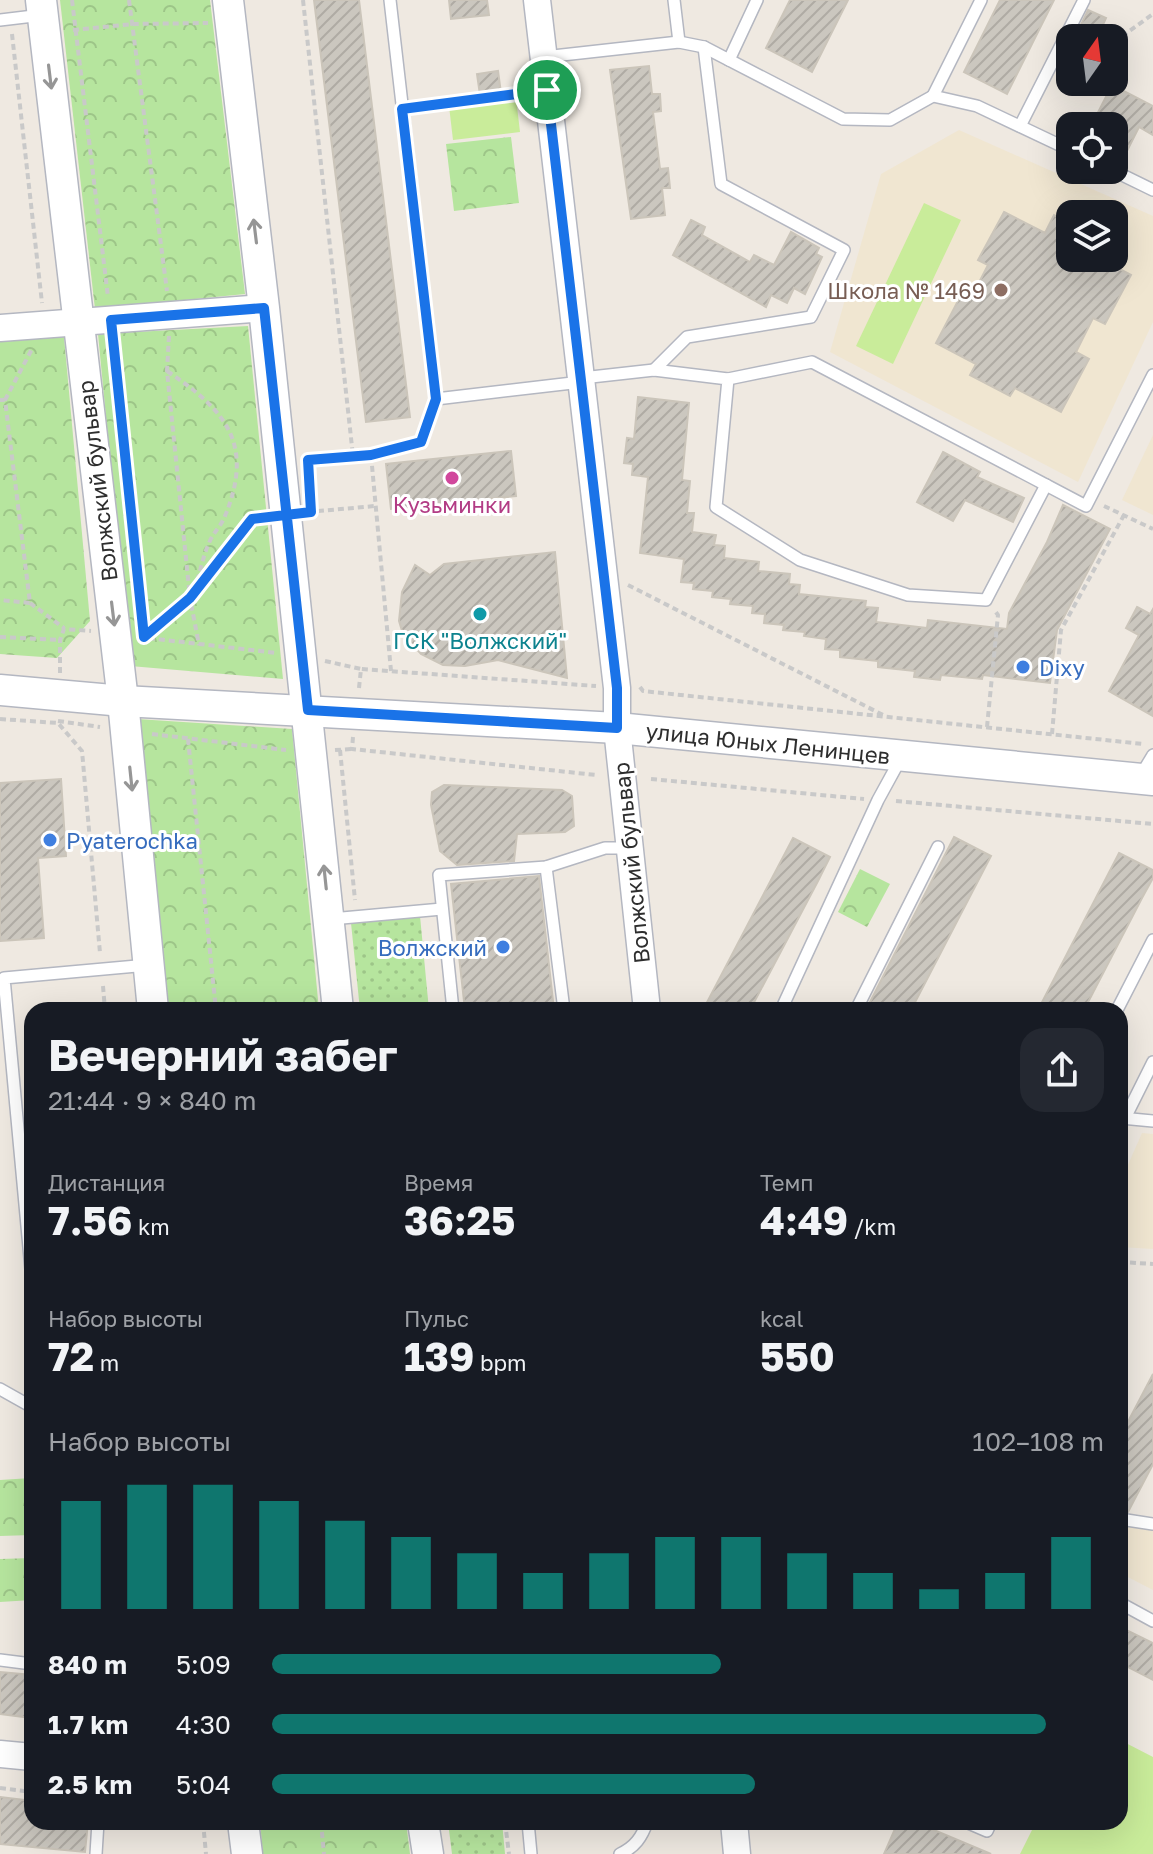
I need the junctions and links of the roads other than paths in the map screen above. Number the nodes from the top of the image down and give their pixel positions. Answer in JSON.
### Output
{"nodes":[{"id":1,"x":390,"y":0,"type":"edge"},
{"id":2,"x":537,"y":0,"type":"edge"},
{"id":3,"x":674,"y":0,"type":"edge"},
{"id":4,"x":757,"y":0,"type":"edge"},
{"id":5,"x":981,"y":0,"type":"edge"},
{"id":6,"x":1084,"y":0,"type":"edge"},
{"id":7,"x":229,"y":11,"type":"edge"},
{"id":8,"x":42,"y":16,"type":"edge"},
{"id":9,"x":5,"y":19,"type":"edge"},
{"id":10,"x":679,"y":42,"type":"junction"},
{"id":11,"x":704,"y":47,"type":"junction"},
{"id":12,"x":543,"y":57,"type":"junction"},
{"id":13,"x":729,"y":60,"type":"junction"},
{"id":14,"x":933,"y":96,"type":"junction"},
{"id":15,"x":1020,"y":126,"type":"junction"},
{"id":16,"x":1056,"y":143,"type":"edge"},
{"id":17,"x":1128,"y":178,"type":"edge"},
{"id":18,"x":1153,"y":190,"type":"edge"},
{"id":19,"x":264,"y":308,"type":"junction"},
{"id":20,"x":79,"y":323,"type":"junction"},
{"id":21,"x":0,"y":328,"type":"edge"},
{"id":22,"x":654,"y":370,"type":"junction"},
{"id":23,"x":1153,"y":375,"type":"edge"},
{"id":24,"x":728,"y":379,"type":"junction"},
{"id":25,"x":581,"y":380,"type":"junction"},
{"id":26,"x":1046,"y":485,"type":"junction"},
{"id":27,"x":0,"y":690,"type":"edge"},
{"id":28,"x":123,"y":701,"type":"junction"},
{"id":29,"x":308,"y":710,"type":"junction"},
{"id":30,"x":617,"y":728,"type":"junction"},
{"id":31,"x":902,"y":756,"type":"junction"},
{"id":32,"x":1148,"y":771,"type":"edge"},
{"id":33,"x":938,"y":847,"type":"dead end"},
{"id":34,"x":628,"y":848,"type":"junction"},
{"id":35,"x":546,"y":867,"type":"junction"},
{"id":36,"x":442,"y":909,"type":"junction"},
{"id":37,"x":343,"y":918,"type":"junction"},
{"id":38,"x":1153,"y":940,"type":"edge"},
{"id":39,"x":149,"y":965,"type":"junction"},
{"id":40,"x":152,"y":1002,"type":"edge"},
{"id":41,"x":338,"y":1002,"type":"edge"},
{"id":42,"x":452,"y":1002,"type":"edge"},
{"id":43,"x":563,"y":1002,"type":"edge"},
{"id":44,"x":646,"y":1002,"type":"edge"},
{"id":45,"x":785,"y":1002,"type":"edge"},
{"id":46,"x":860,"y":1002,"type":"edge"},
{"id":47,"x":1121,"y":1002,"type":"edge"},
{"id":48,"x":1153,"y":1062,"type":"edge"},
{"id":49,"x":0,"y":1091,"type":"edge"},
{"id":50,"x":15,"y":1093,"type":"junction"},
{"id":51,"x":1128,"y":1107,"type":"edge"},
{"id":52,"x":1128,"y":1119,"type":"edge"},
{"id":53,"x":1153,"y":1121,"type":"edge"},
{"id":54,"x":24,"y":1192,"type":"edge"},
{"id":55,"x":0,"y":1389,"type":"edge"},
{"id":56,"x":24,"y":1402,"type":"edge"},
{"id":57,"x":1128,"y":1520,"type":"edge"},
{"id":58,"x":1153,"y":1523,"type":"edge"},
{"id":59,"x":1128,"y":1607,"type":"edge"},
{"id":60,"x":1153,"y":1621,"type":"edge"},
{"id":61,"x":0,"y":1660,"type":"edge"},
{"id":62,"x":24,"y":1663,"type":"edge"},
{"id":63,"x":0,"y":1754,"type":"edge"},
{"id":64,"x":24,"y":1756,"type":"edge"},
{"id":65,"x":98,"y":1830,"type":"edge"},
{"id":66,"x":244,"y":1830,"type":"edge"},
{"id":67,"x":424,"y":1830,"type":"edge"},
{"id":68,"x":529,"y":1830,"type":"edge"},
{"id":69,"x":644,"y":1830,"type":"edge"},
{"id":70,"x":735,"y":1830,"type":"edge"},
{"id":71,"x":96,"y":1854,"type":"edge"},
{"id":72,"x":247,"y":1854,"type":"edge"},
{"id":73,"x":428,"y":1854,"type":"edge"},
{"id":74,"x":531,"y":1854,"type":"edge"},
{"id":75,"x":620,"y":1854,"type":"edge"},
{"id":76,"x":737,"y":1854,"type":"edge"}],
"edges":[{"from":1,"to":25,"type":"lane"},
{"from":2,"to":12,"type":"street","name":"Волжский бульвар"},
{"from":3,"to":10,"type":"lane"},
{"from":4,"to":13,"type":"lane"},
{"from":5,"to":14,"type":"lane"},
{"from":6,"to":15,"type":"lane"},
{"from":19,"to":7,"type":"main road","one_way":true},
{"from":8,"to":9,"type":"lane"},
{"from":8,"to":20,"type":"main road","name":"Волжский бульвар","one_way":true},
{"from":10,"to":11,"type":"lane"},
{"from":10,"to":12,"type":"lane"},
{"from":11,"to":13,"type":"lane"},
{"from":11,"to":22,"type":"lane"},
{"from":12,"to":25,"type":"street","name":"Волжский бульвар"},
{"from":13,"to":14,"type":"lane"},
{"from":14,"to":15,"type":"lane"},
{"from":15,"to":16,"type":"lane"},
{"from":17,"to":18,"type":"lane"},
{"from":19,"to":20,"type":"street"},
{"from":19,"to":29,"type":"main road"},
{"from":20,"to":21,"type":"street"},
{"from":20,"to":28,"type":"main road","name":"Волжский бульвар","one_way":true},
{"from":22,"to":24,"type":"lane"},
{"from":22,"to":25,"type":"lane"},
{"from":23,"to":26,"type":"lane"},
{"from":24,"to":26,"type":"lane"},
{"from":24,"to":26,"type":"lane"},
{"from":25,"to":30,"type":"street","name":"Волжский бульвар"},
{"from":27,"to":28,"type":"main road","name":"улица Юных Ленинцев"},
{"from":28,"to":29,"type":"main road","name":"улица Юных Ленинцев"},
{"from":28,"to":39,"type":"main road","name":"Волжский бульвар","one_way":true},
{"from":29,"to":30,"type":"main road","name":"улица Юных Ленинцев"},
{"from":37,"to":29,"type":"main road","one_way":true},
{"from":30,"to":31,"type":"main road","name":"улица Юных Ленинцев"},
{"from":30,"to":34,"type":"street","name":"Волжский бульвар"},
{"from":31,"to":32,"type":"main road","name":"улица Юных Ленинцев"},
{"from":31,"to":45,"type":"lane"},
{"from":33,"to":46,"type":"lane"},
{"from":34,"to":35,"type":"lane"},
{"from":34,"to":44,"type":"street","name":"Волжский бульвар"},
{"from":35,"to":36,"type":"lane"},
{"from":35,"to":43,"type":"lane"},
{"from":36,"to":37,"type":"lane"},
{"from":36,"to":42,"type":"lane"},
{"from":37,"to":41,"type":"main road"},
{"from":38,"to":47,"type":"lane"},
{"from":39,"to":40,"type":"main road","name":"Волжский бульвар"},
{"from":39,"to":50,"type":"lane"},
{"from":48,"to":51,"type":"lane"},
{"from":49,"to":50,"type":"lane"},
{"from":50,"to":54,"type":"lane"},
{"from":52,"to":53,"type":"lane"},
{"from":55,"to":56,"type":"lane"},
{"from":57,"to":58,"type":"lane"},
{"from":59,"to":60,"type":"lane"},
{"from":61,"to":62,"type":"lane"},
{"from":63,"to":64,"type":"street"},
{"from":65,"to":71,"type":"lane"},
{"from":66,"to":72,"type":"main road"},
{"from":67,"to":73,"type":"main road"},
{"from":68,"to":74,"type":"lane"},
{"from":69,"to":75,"type":"lane"},
{"from":70,"to":76,"type":"street"}]}
